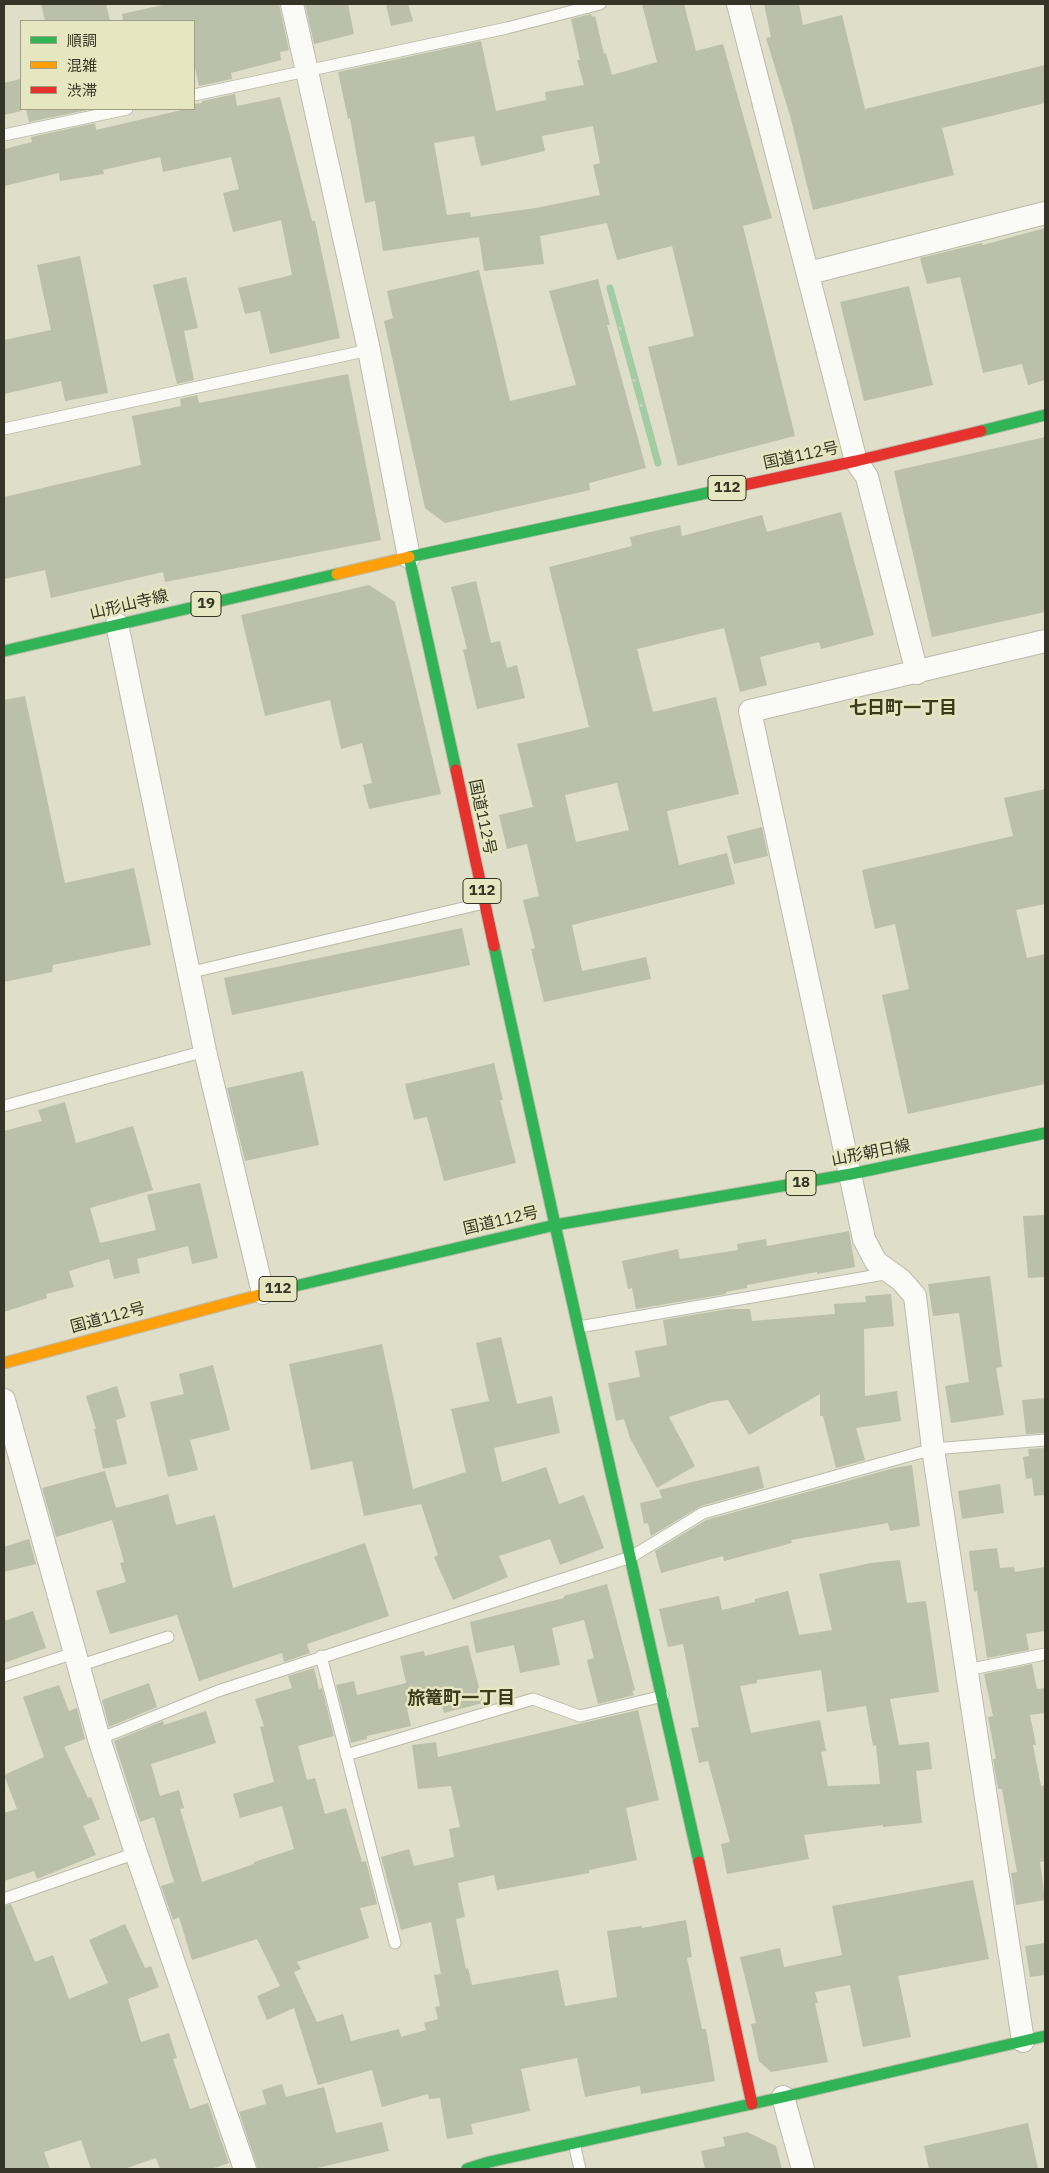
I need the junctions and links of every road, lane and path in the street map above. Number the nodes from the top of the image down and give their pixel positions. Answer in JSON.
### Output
{"nodes":[{"id":1,"x":292,"y":4,"type":"edge"},
{"id":2,"x":600,"y":4,"type":"edge"},
{"id":3,"x":738,"y":4,"type":"edge"},
{"id":4,"x":307,"y":70,"type":"junction"},
{"id":5,"x":195,"y":94,"type":"edge"},
{"id":6,"x":122,"y":110,"type":"edge"},
{"id":7,"x":4,"y":135,"type":"edge"},
{"id":8,"x":1045,"y":213,"type":"edge"},
{"id":9,"x":808,"y":273,"type":"junction"},
{"id":10,"x":623,"y":328,"type":"dead end"},
{"id":11,"x":619,"y":329,"type":"dead end"},
{"id":12,"x":369,"y":350,"type":"junction"},
{"id":13,"x":1045,"y":415,"type":"edge"},
{"id":14,"x":4,"y":430,"type":"edge"},
{"id":15,"x":856,"y":460,"type":"junction"},
{"id":16,"x":409,"y":557,"type":"junction"},
{"id":17,"x":117,"y":624,"type":"junction"},
{"id":18,"x":1045,"y":641,"type":"edge"},
{"id":19,"x":4,"y":651,"type":"edge"},
{"id":20,"x":917,"y":673,"type":"junction"},
{"id":21,"x":484,"y":903,"type":"junction"},
{"id":22,"x":188,"y":973,"type":"junction"},
{"id":23,"x":205,"y":1051,"type":"junction"},
{"id":24,"x":4,"y":1106,"type":"edge"},
{"id":25,"x":1045,"y":1134,"type":"edge"},
{"id":26,"x":851,"y":1174,"type":"junction"},
{"id":27,"x":555,"y":1225,"type":"junction"},
{"id":28,"x":890,"y":1273,"type":"junction"},
{"id":29,"x":263,"y":1293,"type":"junction"},
{"id":30,"x":579,"y":1327,"type":"junction"},
{"id":31,"x":4,"y":1362,"type":"edge"},
{"id":32,"x":4,"y":1400,"type":"edge"},
{"id":33,"x":1045,"y":1440,"type":"edge"},
{"id":34,"x":933,"y":1449,"type":"junction"},
{"id":35,"x":631,"y":1557,"type":"junction"},
{"id":36,"x":168,"y":1637,"type":"dead end"},
{"id":37,"x":1045,"y":1654,"type":"edge"},
{"id":38,"x":321,"y":1656,"type":"junction"},
{"id":39,"x":76,"y":1659,"type":"junction"},
{"id":40,"x":967,"y":1670,"type":"junction"},
{"id":41,"x":4,"y":1676,"type":"edge"},
{"id":42,"x":663,"y":1696,"type":"junction"},
{"id":43,"x":99,"y":1739,"type":"junction"},
{"id":44,"x":346,"y":1754,"type":"junction"},
{"id":45,"x":136,"y":1853,"type":"junction"},
{"id":46,"x":4,"y":1899,"type":"edge"},
{"id":47,"x":395,"y":1943,"type":"dead end"},
{"id":48,"x":1045,"y":2036,"type":"edge"},
{"id":49,"x":1023,"y":2041,"type":"junction"},
{"id":50,"x":783,"y":2097,"type":"junction"},
{"id":51,"x":752,"y":2104,"type":"junction"},
{"id":52,"x":574,"y":2143,"type":"junction"},
{"id":53,"x":244,"y":2169,"type":"edge"},
{"id":54,"x":467,"y":2169,"type":"edge"},
{"id":55,"x":580,"y":2169,"type":"edge"},
{"id":56,"x":803,"y":2169,"type":"edge"}],
"edges":[{"from":1,"to":4,"type":"street"},
{"from":2,"to":4,"type":"lane"},
{"from":3,"to":9,"type":"street"},
{"from":4,"to":5,"type":"lane"},
{"from":4,"to":12,"type":"street"},
{"from":6,"to":7,"type":"lane"},
{"from":8,"to":9,"type":"street"},
{"from":9,"to":15,"type":"street"},
{"from":10,"to":11,"type":"path"},
{"from":12,"to":14,"type":"lane"},
{"from":12,"to":16,"type":"street"},
{"from":13,"to":15,"type":"main road","name":"国道112号","number":"112"},
{"from":15,"to":16,"type":"main road","name":"国道112号","number":"112"},
{"from":15,"to":20,"type":"street"},
{"from":16,"to":17,"type":"main road","name":"山形山寺線","number":"19"},
{"from":16,"to":21,"type":"main road","name":"国道112号","number":"112"},
{"from":17,"to":19,"type":"main road","name":"山形山寺線","number":"19"},
{"from":17,"to":22,"type":"street"},
{"from":18,"to":20,"type":"street"},
{"from":20,"to":26,"type":"street"},
{"from":21,"to":22,"type":"lane"},
{"from":21,"to":27,"type":"main road","name":"国道112号","number":"112"},
{"from":22,"to":23,"type":"street"},
{"from":23,"to":24,"type":"lane"},
{"from":23,"to":29,"type":"street"},
{"from":25,"to":26,"type":"main road","name":"山形朝日線","number":"18"},
{"from":26,"to":27,"type":"main road","name":"山形朝日線","number":"18"},
{"from":26,"to":28,"type":"street"},
{"from":27,"to":29,"type":"main road","name":"国道112号","number":"112"},
{"from":27,"to":30,"type":"main road"},
{"from":28,"to":30,"type":"lane"},
{"from":28,"to":34,"type":"street"},
{"from":29,"to":31,"type":"main road","name":"国道112号","number":"112"},
{"from":30,"to":35,"type":"main road"},
{"from":32,"to":39,"type":"street"},
{"from":33,"to":34,"type":"lane"},
{"from":34,"to":35,"type":"lane"},
{"from":34,"to":40,"type":"street"},
{"from":35,"to":38,"type":"lane"},
{"from":35,"to":42,"type":"main road"},
{"from":36,"to":39,"type":"lane"},
{"from":37,"to":40,"type":"lane"},
{"from":38,"to":43,"type":"lane"},
{"from":38,"to":44,"type":"lane"},
{"from":39,"to":41,"type":"lane"},
{"from":39,"to":43,"type":"street"},
{"from":40,"to":49,"type":"street"},
{"from":42,"to":44,"type":"lane"},
{"from":42,"to":51,"type":"main road"},
{"from":43,"to":45,"type":"street"},
{"from":44,"to":47,"type":"lane"},
{"from":45,"to":46,"type":"lane"},
{"from":45,"to":53,"type":"street"},
{"from":48,"to":49,"type":"main road"},
{"from":49,"to":50,"type":"main road"},
{"from":50,"to":51,"type":"main road"},
{"from":50,"to":56,"type":"street"},
{"from":51,"to":52,"type":"main road"},
{"from":52,"to":54,"type":"main road"},
{"from":52,"to":55,"type":"lane"}]}
